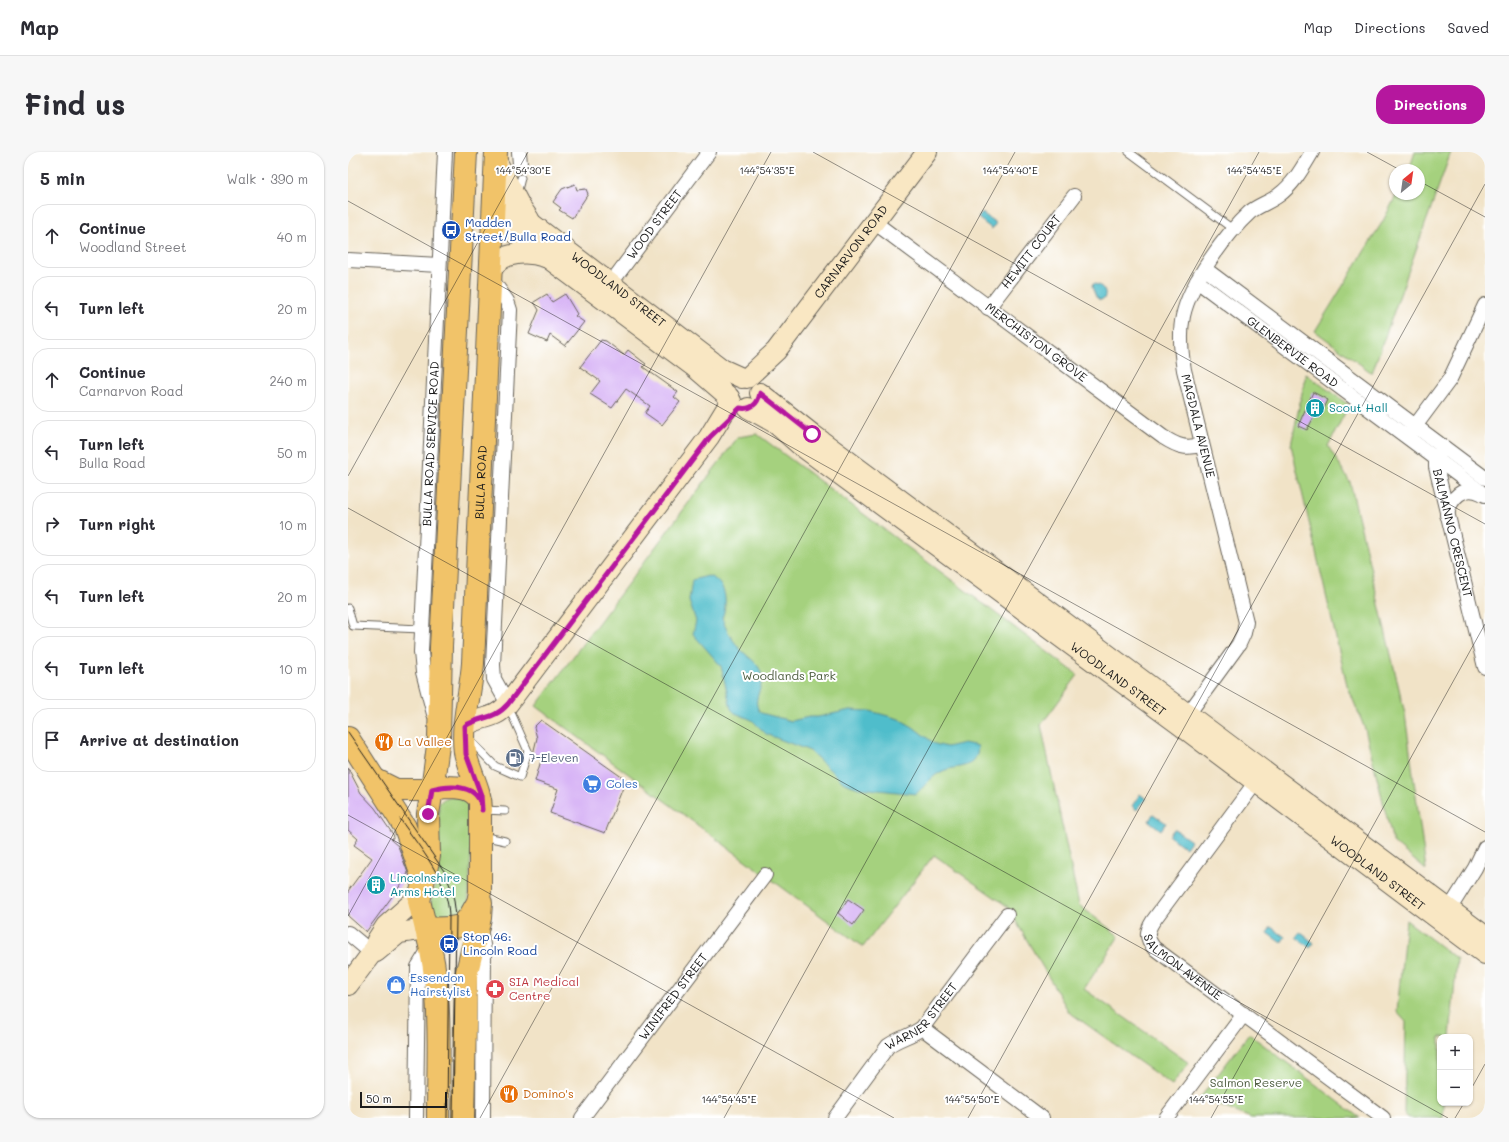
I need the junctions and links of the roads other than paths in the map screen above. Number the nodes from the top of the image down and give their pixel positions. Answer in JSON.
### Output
{"nodes":[{"id":1,"x":444,"y":152,"type":"edge"},
{"id":2,"x":466,"y":152,"type":"edge"},
{"id":3,"x":709,"y":152,"type":"edge"},
{"id":4,"x":926,"y":152,"type":"edge"},
{"id":5,"x":1129,"y":152,"type":"edge"},
{"id":6,"x":1312,"y":152,"type":"edge"},
{"id":7,"x":499,"y":154,"type":"edge"},
{"id":8,"x":520,"y":165,"type":"edge"},
{"id":9,"x":464,"y":193,"type":"junction"},
{"id":10,"x":1074,"y":196,"type":"dead end"},
{"id":11,"x":515,"y":198,"type":"junction"},
{"id":12,"x":493,"y":210,"type":"junction"},
{"id":13,"x":874,"y":222,"type":"junction"},
{"id":14,"x":535,"y":227,"type":"junction"},
{"id":15,"x":1234,"y":230,"type":"junction"},
{"id":16,"x":348,"y":260,"type":"edge"},
{"id":17,"x":552,"y":260,"type":"junction"},
{"id":18,"x":439,"y":265,"type":"junction"},
{"id":19,"x":1205,"y":269,"type":"junction"},
{"id":20,"x":490,"y":277,"type":"junction"},
{"id":21,"x":1197,"y":281,"type":"junction"},
{"id":22,"x":605,"y":290,"type":"junction"},
{"id":23,"x":1485,"y":305,"type":"edge"},
{"id":24,"x":988,"y":308,"type":"junction"},
{"id":25,"x":1294,"y":345,"type":"junction"},
{"id":26,"x":744,"y":394,"type":"junction"},
{"id":27,"x":1415,"y":425,"type":"junction"},
{"id":28,"x":1407,"y":437,"type":"junction"},
{"id":29,"x":1202,"y":444,"type":"junction"},
{"id":30,"x":1444,"y":447,"type":"junction"},
{"id":31,"x":1436,"y":459,"type":"junction"},
{"id":32,"x":1485,"y":478,"type":"edge"},
{"id":33,"x":1485,"y":495,"type":"edge"},
{"id":34,"x":1448,"y":515,"type":"junction"},
{"id":35,"x":348,"y":608,"type":"edge"},
{"id":36,"x":421,"y":629,"type":"junction"},
{"id":37,"x":1485,"y":667,"type":"edge"},
{"id":38,"x":508,"y":704,"type":"junction"},
{"id":39,"x":1184,"y":719,"type":"junction"},
{"id":40,"x":465,"y":729,"type":"junction"},
{"id":41,"x":439,"y":734,"type":"junction"},
{"id":42,"x":348,"y":738,"type":"edge"},
{"id":43,"x":1260,"y":776,"type":"junction"},
{"id":44,"x":376,"y":780,"type":"junction"},
{"id":45,"x":432,"y":790,"type":"junction"},
{"id":46,"x":482,"y":810,"type":"junction"},
{"id":47,"x":504,"y":811,"type":"dead end"},
{"id":48,"x":481,"y":836,"type":"junction"},
{"id":49,"x":505,"y":841,"type":"dead end"},
{"id":50,"x":1485,"y":847,"type":"edge"},
{"id":51,"x":765,"y":875,"type":"dead end"},
{"id":52,"x":422,"y":886,"type":"junction"},
{"id":53,"x":480,"y":892,"type":"junction"},
{"id":54,"x":1007,"y":915,"type":"dead end"},
{"id":55,"x":1446,"y":915,"type":"junction"},
{"id":56,"x":479,"y":925,"type":"junction"},
{"id":57,"x":348,"y":933,"type":"edge"},
{"id":58,"x":1485,"y":936,"type":"edge"},
{"id":59,"x":428,"y":937,"type":"junction"},
{"id":60,"x":372,"y":953,"type":"junction"},
{"id":61,"x":1485,"y":954,"type":"edge"},
{"id":62,"x":348,"y":986,"type":"edge"},
{"id":63,"x":1244,"y":1014,"type":"junction"},
{"id":64,"x":922,"y":1028,"type":"junction"},
{"id":65,"x":416,"y":1118,"type":"edge"},
{"id":66,"x":438,"y":1118,"type":"edge"},
{"id":67,"x":463,"y":1118,"type":"edge"},
{"id":68,"x":483,"y":1118,"type":"edge"},
{"id":69,"x":582,"y":1118,"type":"edge"},
{"id":70,"x":835,"y":1118,"type":"edge"},
{"id":71,"x":1042,"y":1118,"type":"edge"},
{"id":72,"x":1166,"y":1118,"type":"edge"},
{"id":73,"x":1383,"y":1118,"type":"edge"}],
"edges":[{"from":1,"to":18,"type":"street","name":"BULLA ROAD SERVICE ROAD"},
{"from":2,"to":9,"type":"main road"},
{"from":3,"to":22,"type":"street","name":"WOOD STREET"},
{"from":4,"to":13,"type":"main road","name":"CARNARVON ROAD"},
{"from":5,"to":15,"type":"lane"},
{"from":6,"to":15,"type":"street","name":"MAGDALA AVENUE"},
{"from":7,"to":11,"type":"main road"},
{"from":7,"to":12,"type":"main road","name":"BULLA ROAD"},
{"from":8,"to":11,"type":"lane"},
{"from":9,"to":12,"type":"main road"},
{"from":9,"to":41,"type":"main road"},
{"from":10,"to":24,"type":"street","name":"HEWITT COURT"},
{"from":11,"to":14,"type":"main road"},
{"from":12,"to":14,"type":"main road","name":"WOODLAND STREET"},
{"from":12,"to":17,"type":"main road","name":"WOODLAND STREET"},
{"from":12,"to":20,"type":"main road","name":"BULLA ROAD"},
{"from":13,"to":24,"type":"street","name":"MERCHISTON GROVE"},
{"from":13,"to":26,"type":"main road","name":"CARNARVON ROAD"},
{"from":14,"to":22,"type":"main road","name":"WOODLAND STREET"},
{"from":15,"to":19,"type":"street","name":"MAGDALA AVENUE"},
{"from":16,"to":18,"type":"street"},
{"from":17,"to":20,"type":"main road"},
{"from":17,"to":22,"type":"main road","name":"WOODLAND STREET"},
{"from":18,"to":36,"type":"street","name":"BULLA ROAD SERVICE ROAD"},
{"from":19,"to":21,"type":"street","name":"MAGDALA AVENUE"},
{"from":19,"to":25,"type":"street","name":"GLENBERVIE ROAD"},
{"from":20,"to":38,"type":"street"},
{"from":20,"to":40,"type":"main road","name":"BULLA ROAD"},
{"from":21,"to":25,"type":"street","name":"GLENBERVIE ROAD"},
{"from":21,"to":29,"type":"street","name":"MAGDALA AVENUE"},
{"from":22,"to":26,"type":"main road","name":"WOODLAND STREET"},
{"from":23,"to":27,"type":"street"},
{"from":24,"to":29,"type":"street","name":"MERCHISTON GROVE"},
{"from":25,"to":27,"type":"street","name":"GLENBERVIE ROAD"},
{"from":25,"to":28,"type":"street","name":"GLENBERVIE ROAD"},
{"from":26,"to":38,"type":"main road","name":"CARNARVON ROAD"},
{"from":26,"to":39,"type":"main road","name":"WOODLAND STREET"},
{"from":27,"to":28,"type":"street"},
{"from":27,"to":30,"type":"street","name":"GLENBERVIE ROAD"},
{"from":28,"to":31,"type":"street","name":"GLENBERVIE ROAD"},
{"from":29,"to":39,"type":"street","name":"MAGDALA AVENUE"},
{"from":30,"to":31,"type":"street","name":"BALMANNO CRESCENT"},
{"from":30,"to":32,"type":"street","name":"GLENBERVIE ROAD"},
{"from":31,"to":33,"type":"street","name":"GLENBERVIE ROAD"},
{"from":31,"to":34,"type":"street","name":"BALMANNO CRESCENT"},
{"from":33,"to":34,"type":"street"},
{"from":34,"to":37,"type":"street","name":"BALMANNO CRESCENT"},
{"from":35,"to":36,"type":"lane"},
{"from":36,"to":41,"type":"street","name":"BULLA ROAD SERVICE ROAD"},
{"from":38,"to":40,"type":"main road","name":"CARNARVON ROAD"},
{"from":38,"to":40,"type":"lane"},
{"from":39,"to":43,"type":"main road","name":"WOODLAND STREET"},
{"from":40,"to":46,"type":"main road","name":"BULLA ROAD"},
{"from":41,"to":45,"type":"main road"},
{"from":42,"to":44,"type":"main road"},
{"from":43,"to":55,"type":"main road","name":"WOODLAND STREET"},
{"from":43,"to":63,"type":"street","name":"SALMON AVENUE"},
{"from":44,"to":45,"type":"main road"},
{"from":44,"to":52,"type":"main road"},
{"from":45,"to":46,"type":"main road"},
{"from":45,"to":52,"type":"main road"},
{"from":46,"to":47,"type":"lane"},
{"from":46,"to":48,"type":"main road","name":"BULLA ROAD"},
{"from":48,"to":49,"type":"lane"},
{"from":48,"to":53,"type":"main road","name":"BULLA ROAD"},
{"from":50,"to":55,"type":"street"},
{"from":51,"to":69,"type":"street","name":"WINIFRED STREET"},
{"from":52,"to":59,"type":"main road"},
{"from":52,"to":60,"type":"main road"},
{"from":53,"to":56,"type":"main road","name":"BULLA ROAD"},
{"from":53,"to":59,"type":"main road"},
{"from":54,"to":64,"type":"street","name":"WARNER STREET"},
{"from":55,"to":58,"type":"main road","name":"WOODLAND STREET"},
{"from":55,"to":61,"type":"main road","name":"WOODLAND STREET"},
{"from":56,"to":67,"type":"main road","name":"BULLA ROAD"},
{"from":56,"to":68,"type":"street"},
{"from":57,"to":60,"type":"street"},
{"from":59,"to":60,"type":"main road"},
{"from":59,"to":65,"type":"street"},
{"from":59,"to":66,"type":"main road"},
{"from":60,"to":62,"type":"main road"},
{"from":63,"to":72,"type":"street"},
{"from":63,"to":73,"type":"street","name":"SALMON AVENUE"},
{"from":64,"to":70,"type":"street","name":"WARNER STREET"},
{"from":64,"to":71,"type":"street"}]}
